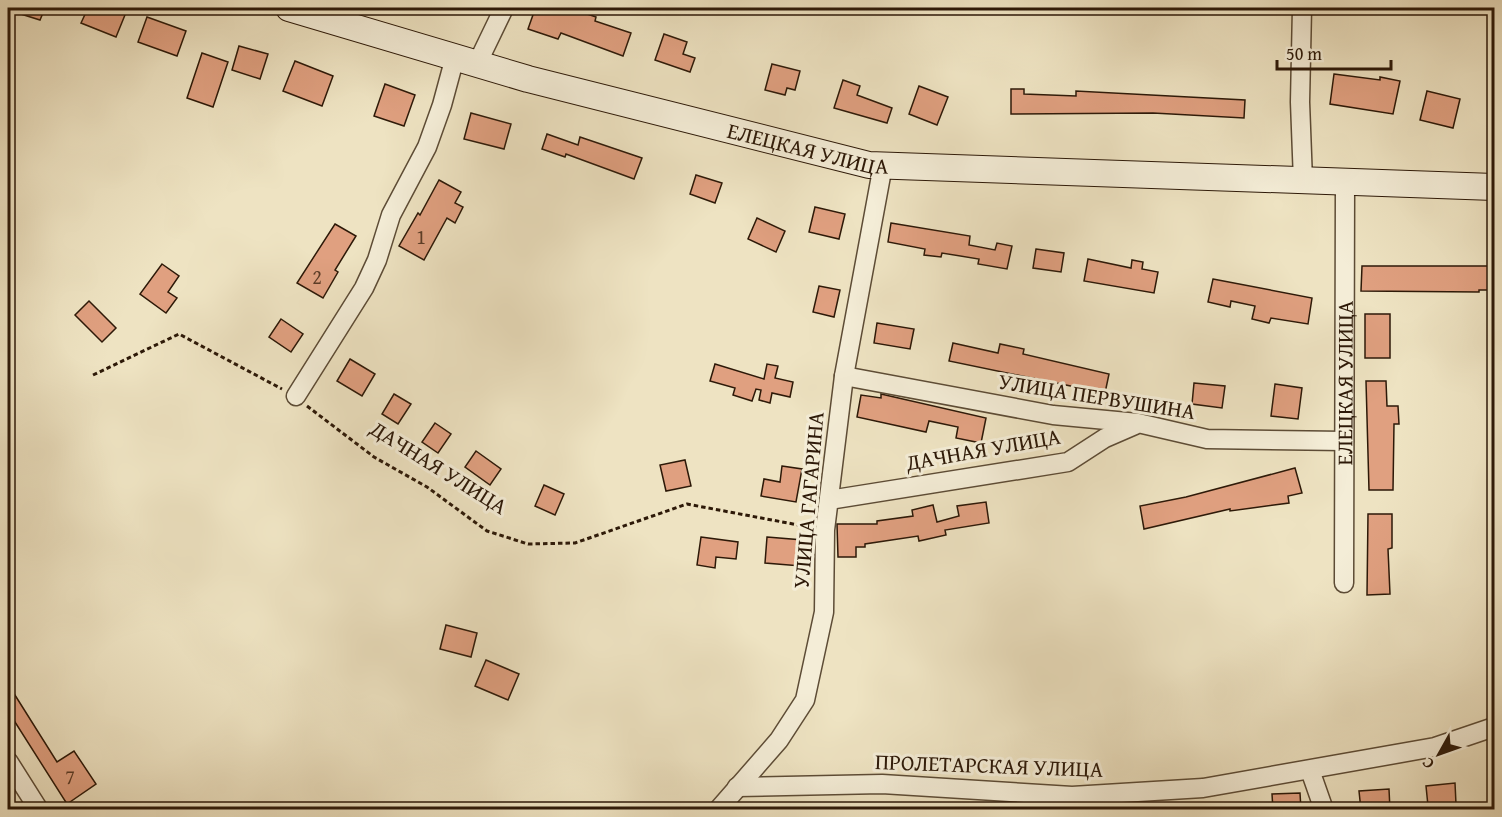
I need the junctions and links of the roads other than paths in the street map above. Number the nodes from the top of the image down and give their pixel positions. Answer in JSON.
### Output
{"nodes":[{"id":1,"x":289,"y":8,"type":"edge"},
{"id":2,"x":504,"y":8,"type":"edge"},
{"id":3,"x":1302,"y":8,"type":"edge"},
{"id":4,"x":466,"y":60,"type":"junction"},
{"id":5,"x":883,"y":165,"type":"junction"},
{"id":6,"x":1303,"y":181,"type":"junction"},
{"id":7,"x":1344,"y":183,"type":"junction"},
{"id":8,"x":1494,"y":187,"type":"edge"},
{"id":9,"x":844,"y":376,"type":"junction"},
{"id":10,"x":296,"y":396,"type":"road end"},
{"id":11,"x":1138,"y":423,"type":"junction"},
{"id":12,"x":1344,"y":441,"type":"junction"},
{"id":13,"x":829,"y":500,"type":"junction"},
{"id":14,"x":1344,"y":583,"type":"dead end"},
{"id":15,"x":1494,"y":727,"type":"edge"},
{"id":16,"x":8,"y":761,"type":"edge"},
{"id":17,"x":1310,"y":770,"type":"junction"},
{"id":18,"x":737,"y":788,"type":"junction"},
{"id":19,"x":39,"y":810,"type":"edge"},
{"id":20,"x":718,"y":810,"type":"edge"},
{"id":21,"x":1324,"y":810,"type":"edge"}],
"edges":[{"from":1,"to":4,"type":"main road","name":"ЕЛЕЦКАЯ УЛИЦА"},
{"from":2,"to":4,"type":"street"},
{"from":3,"to":6,"type":"street"},
{"from":4,"to":5,"type":"main road","name":"ЕЛЕЦКАЯ УЛИЦА"},
{"from":4,"to":10,"type":"street"},
{"from":5,"to":6,"type":"main road","name":"ЕЛЕЦКАЯ УЛИЦА"},
{"from":5,"to":9,"type":"street","name":"УЛИЦА ГАГАРИНА"},
{"from":6,"to":7,"type":"main road","name":"ЕЛЕЦКАЯ УЛИЦА"},
{"from":7,"to":8,"type":"main road","name":"ЕЛЕЦКАЯ УЛИЦА"},
{"from":7,"to":12,"type":"street","name":"ЕЛЕЦКАЯ УЛИЦА"},
{"from":9,"to":11,"type":"street","name":"УЛИЦА ПЕРВУШИНА"},
{"from":9,"to":13,"type":"street","name":"УЛИЦА ГАГАРИНА"},
{"from":11,"to":12,"type":"street","name":"УЛИЦА ПЕРВУШИНА"},
{"from":11,"to":13,"type":"street","name":"ДАЧНАЯ УЛИЦА"},
{"from":12,"to":14,"type":"street","name":"ЕЛЕЦКАЯ УЛИЦА"},
{"from":13,"to":18,"type":"street","name":"УЛИЦА ГАГАРИНА"},
{"from":15,"to":17,"type":"street","name":"ПРОЛЕТАРСКАЯ УЛИЦА"},
{"from":16,"to":19,"type":"street"},
{"from":17,"to":18,"type":"street","name":"ПРОЛЕТАРСКАЯ УЛИЦА"},
{"from":17,"to":21,"type":"street"},
{"from":18,"to":20,"type":"street","name":"УЛИЦА ГАГАРИНА"}]}
